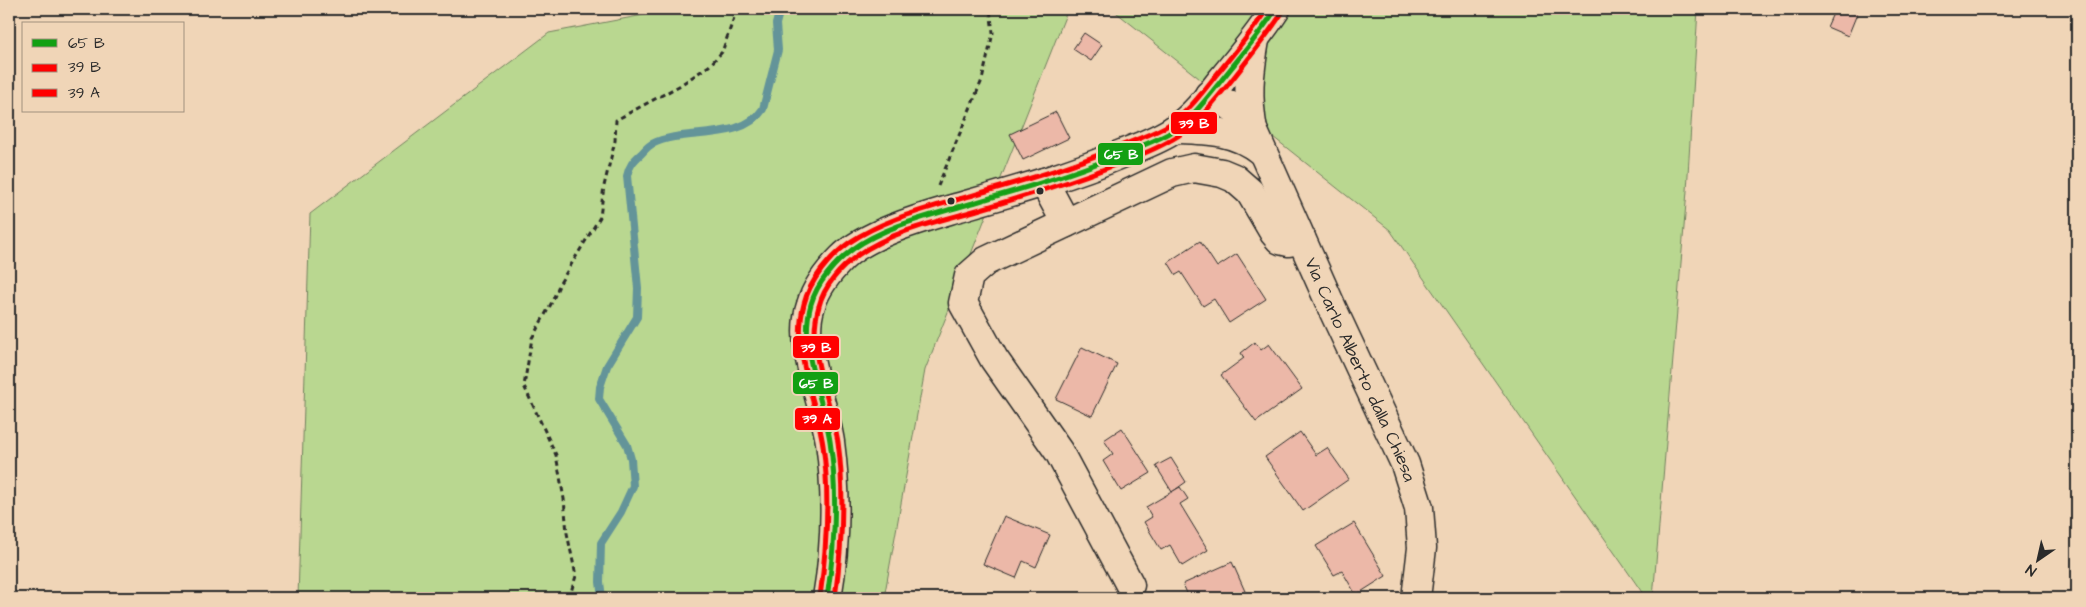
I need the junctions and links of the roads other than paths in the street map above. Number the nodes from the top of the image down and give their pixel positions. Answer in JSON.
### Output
{"nodes":[{"id":1,"x":1276,"y":9,"type":"edge"},
{"id":2,"x":1254,"y":40,"type":"junction"},
{"id":3,"x":1209,"y":95,"type":"junction"},
{"id":4,"x":1175,"y":129,"type":"junction"},
{"id":5,"x":1250,"y":139,"type":"junction"},
{"id":6,"x":1044,"y":182,"type":"junction"},
{"id":7,"x":1066,"y":223,"type":"junction"},
{"id":8,"x":1301,"y":238,"type":"junction"},
{"id":9,"x":1130,"y":585,"type":"dead end"},
{"id":10,"x":827,"y":598,"type":"edge"},
{"id":11,"x":1416,"y":598,"type":"edge"}],
"edges":[{"from":1,"to":2,"type":"street"},
{"from":2,"to":3,"type":"street"},
{"from":2,"to":5,"type":"street","name":"Via Carlo Alberto dalla Chiesa"},
{"from":3,"to":4,"type":"street"},
{"from":3,"to":5,"type":"street","name":"Via Carlo Alberto dalla Chiesa"},
{"from":4,"to":5,"type":"street"},
{"from":4,"to":6,"type":"street"},
{"from":5,"to":8,"type":"street","name":"Via Carlo Alberto dalla Chiesa"},
{"from":6,"to":7,"type":"street"},
{"from":6,"to":10,"type":"street"},
{"from":7,"to":8,"type":"street"},
{"from":7,"to":9,"type":"street"},
{"from":8,"to":11,"type":"street","name":"Via Carlo Alberto dalla Chiesa"}]}
